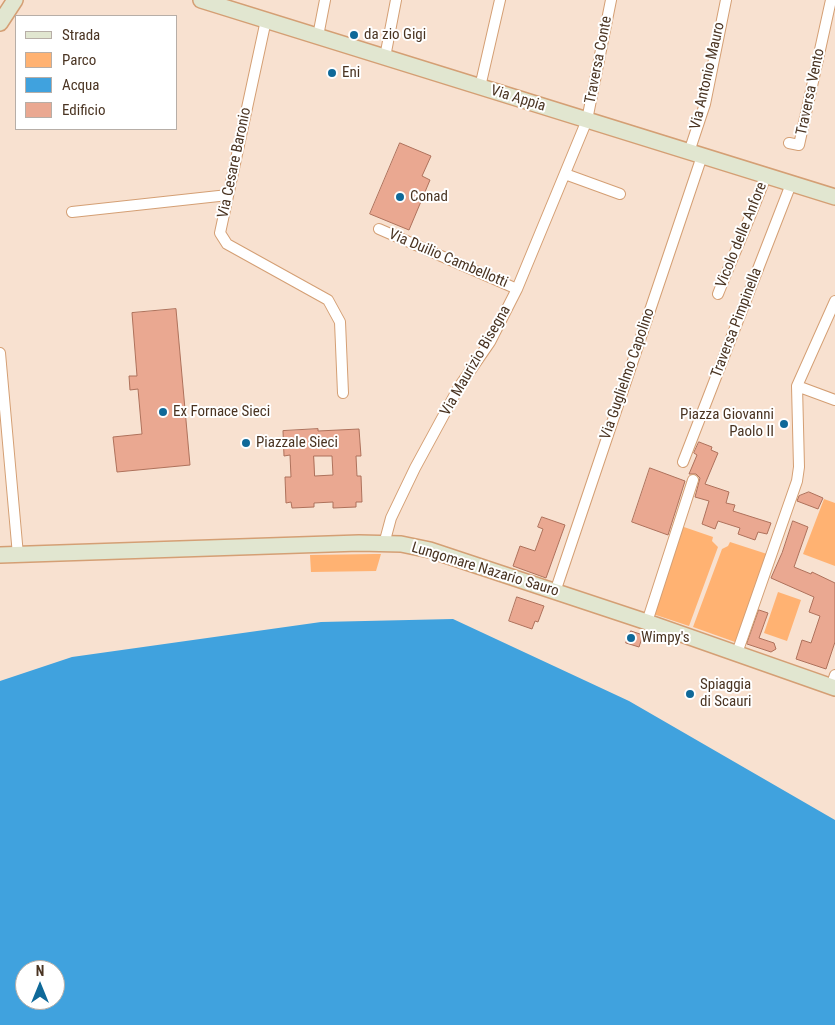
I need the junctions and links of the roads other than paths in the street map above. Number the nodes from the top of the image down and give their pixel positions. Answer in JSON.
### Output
{"nodes":[{"id":1,"x":15,"y":0,"type":"edge"},
{"id":2,"x":201,"y":0,"type":"edge"},
{"id":3,"x":325,"y":0,"type":"edge"},
{"id":4,"x":396,"y":0,"type":"edge"},
{"id":5,"x":500,"y":0,"type":"edge"},
{"id":6,"x":611,"y":0,"type":"edge"},
{"id":7,"x":726,"y":0,"type":"edge"},
{"id":8,"x":831,"y":0,"type":"edge"},
{"id":9,"x":266,"y":20,"type":"junction"},
{"id":10,"x":0,"y":23,"type":"edge"},
{"id":11,"x":318,"y":36,"type":"junction"},
{"id":12,"x":385,"y":57,"type":"junction"},
{"id":13,"x":480,"y":87,"type":"junction"},
{"id":14,"x":587,"y":120,"type":"junction"},
{"id":15,"x":789,"y":143,"type":"dead end"},
{"id":16,"x":695,"y":154,"type":"junction"},
{"id":17,"x":565,"y":174,"type":"junction"},
{"id":18,"x":766,"y":176,"type":"junction"},
{"id":19,"x":791,"y":184,"type":"junction"},
{"id":20,"x":620,"y":194,"type":"dead end"},
{"id":21,"x":228,"y":195,"type":"junction"},
{"id":22,"x":835,"y":197,"type":"edge"},
{"id":23,"x":72,"y":212,"type":"dead end"},
{"id":24,"x":379,"y":229,"type":"dead end"},
{"id":25,"x":517,"y":289,"type":"junction"},
{"id":26,"x":718,"y":294,"type":"dead end"},
{"id":27,"x":835,"y":301,"type":"edge"},
{"id":28,"x":0,"y":353,"type":"edge"},
{"id":29,"x":798,"y":386,"type":"junction"},
{"id":30,"x":343,"y":392,"type":"dead end"},
{"id":31,"x":835,"y":400,"type":"edge"},
{"id":32,"x":683,"y":462,"type":"dead end"},
{"id":33,"x":693,"y":480,"type":"dead end"},
{"id":34,"x":384,"y":544,"type":"junction"},
{"id":35,"x":18,"y":554,"type":"junction"},
{"id":36,"x":0,"y":555,"type":"edge"},
{"id":37,"x":555,"y":592,"type":"junction"},
{"id":38,"x":648,"y":622,"type":"junction"},
{"id":39,"x":737,"y":653,"type":"junction"},
{"id":40,"x":834,"y":683,"type":"edge"}],
"edges":[{"from":1,"to":10,"type":"street"},
{"from":2,"to":9,"type":"street","name":"Via Appia"},
{"from":3,"to":11,"type":"street"},
{"from":4,"to":12,"type":"street"},
{"from":5,"to":13,"type":"street"},
{"from":6,"to":14,"type":"street","name":"Traversa Conte"},
{"from":7,"to":16,"type":"street","name":"Via Antonio Mauro"},
{"from":8,"to":15,"type":"street","name":"Traversa Vento"},
{"from":9,"to":11,"type":"street","name":"Via Appia"},
{"from":9,"to":21,"type":"street","name":"Via Cesare Baronio"},
{"from":11,"to":12,"type":"street","name":"Via Appia"},
{"from":12,"to":13,"type":"street","name":"Via Appia"},
{"from":13,"to":14,"type":"street","name":"Via Appia"},
{"from":14,"to":16,"type":"street","name":"Via Appia"},
{"from":14,"to":17,"type":"street","name":"Via Maurizio Bisegna"},
{"from":16,"to":18,"type":"street","name":"Via Appia"},
{"from":16,"to":37,"type":"street","name":"Via Guglielmo Capolino"},
{"from":17,"to":20,"type":"street"},
{"from":17,"to":25,"type":"street","name":"Via Maurizio Bisegna"},
{"from":18,"to":19,"type":"street","name":"Via Appia"},
{"from":18,"to":26,"type":"street","name":"Vicolo delle Anfore"},
{"from":19,"to":22,"type":"street","name":"Via Appia"},
{"from":19,"to":32,"type":"street","name":"Traversa Pimpinella"},
{"from":21,"to":23,"type":"street"},
{"from":21,"to":30,"type":"street","name":"Via Cesare Baronio"},
{"from":24,"to":25,"type":"street","name":"Via Duilio Cambellotti"},
{"from":25,"to":34,"type":"street","name":"Via Maurizio Bisegna"},
{"from":27,"to":29,"type":"street"},
{"from":28,"to":35,"type":"street"},
{"from":29,"to":31,"type":"street"},
{"from":29,"to":39,"type":"street"},
{"from":33,"to":38,"type":"street"},
{"from":34,"to":35,"type":"street","name":"Lungomare Nazario Sauro"},
{"from":34,"to":37,"type":"street","name":"Lungomare Nazario Sauro"},
{"from":35,"to":36,"type":"street","name":"Lungomare Nazario Sauro"},
{"from":37,"to":38,"type":"street","name":"Lungomare Nazario Sauro"},
{"from":38,"to":39,"type":"street","name":"Lungomare Nazario Sauro"},
{"from":39,"to":40,"type":"street","name":"Lungomare Nazario Sauro"}]}
